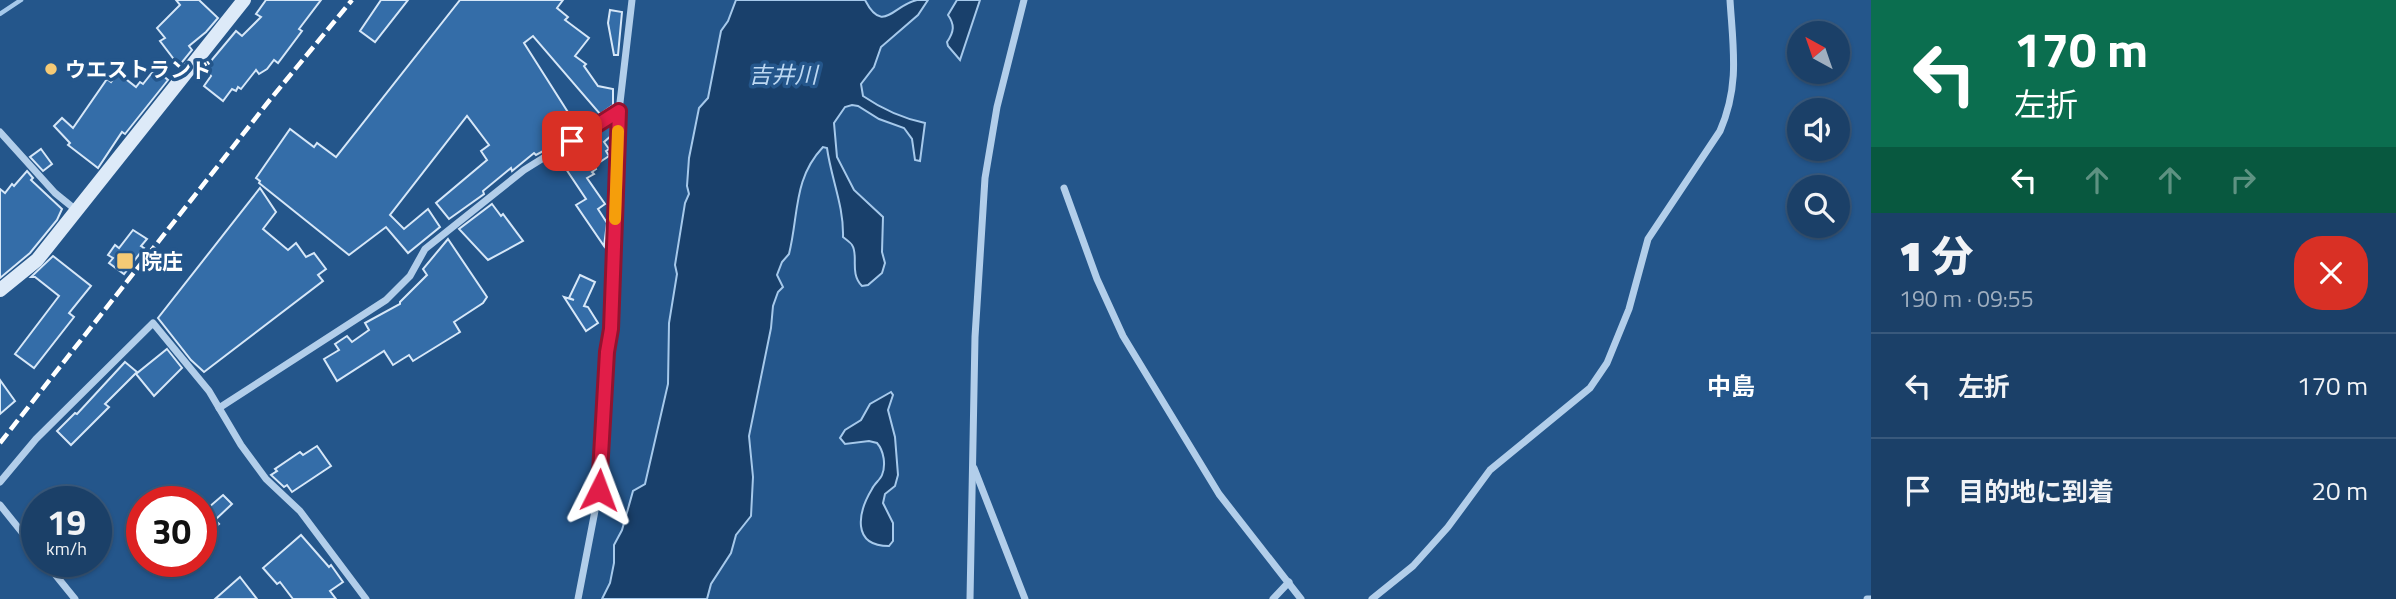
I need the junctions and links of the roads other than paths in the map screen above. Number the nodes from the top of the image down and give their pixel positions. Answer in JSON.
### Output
{"nodes":[{"id":1,"x":244,"y":0,"type":"edge"},
{"id":2,"x":632,"y":0,"type":"edge"},
{"id":3,"x":1024,"y":0,"type":"edge"},
{"id":4,"x":1730,"y":0,"type":"edge"},
{"id":5,"x":619,"y":111,"type":"junction"},
{"id":6,"x":0,"y":132,"type":"edge"},
{"id":7,"x":1064,"y":188,"type":"dead end"},
{"id":8,"x":76,"y":210,"type":"junction"},
{"id":9,"x":0,"y":290,"type":"edge"},
{"id":10,"x":219,"y":408,"type":"junction"},
{"id":11,"x":973,"y":464,"type":"junction"},
{"id":12,"x":0,"y":482,"type":"edge"},
{"id":13,"x":0,"y":505,"type":"edge"},
{"id":14,"x":21,"y":531,"type":"edge"},
{"id":15,"x":58,"y":577,"type":"edge"},
{"id":16,"x":1289,"y":582,"type":"junction"},
{"id":17,"x":75,"y":599,"type":"edge"},
{"id":18,"x":366,"y":599,"type":"edge"},
{"id":19,"x":578,"y":599,"type":"edge"},
{"id":20,"x":970,"y":599,"type":"edge"},
{"id":21,"x":1025,"y":599,"type":"edge"},
{"id":22,"x":1273,"y":599,"type":"edge"},
{"id":23,"x":1301,"y":599,"type":"edge"},
{"id":24,"x":1372,"y":599,"type":"edge"}],
"edges":[{"from":1,"to":8,"type":"street"},
{"from":2,"to":5,"type":"street"},
{"from":3,"to":11,"type":"street"},
{"from":4,"to":24,"type":"street"},
{"from":5,"to":10,"type":"street"},
{"from":5,"to":19,"type":"street"},
{"from":6,"to":8,"type":"street"},
{"from":7,"to":16,"type":"street"},
{"from":8,"to":9,"type":"street"},
{"from":10,"to":12,"type":"street"},
{"from":10,"to":18,"type":"street"},
{"from":11,"to":20,"type":"street"},
{"from":11,"to":21,"type":"street"},
{"from":13,"to":14,"type":"street"},
{"from":15,"to":17,"type":"street"},
{"from":16,"to":22,"type":"street"},
{"from":16,"to":23,"type":"street"}]}
